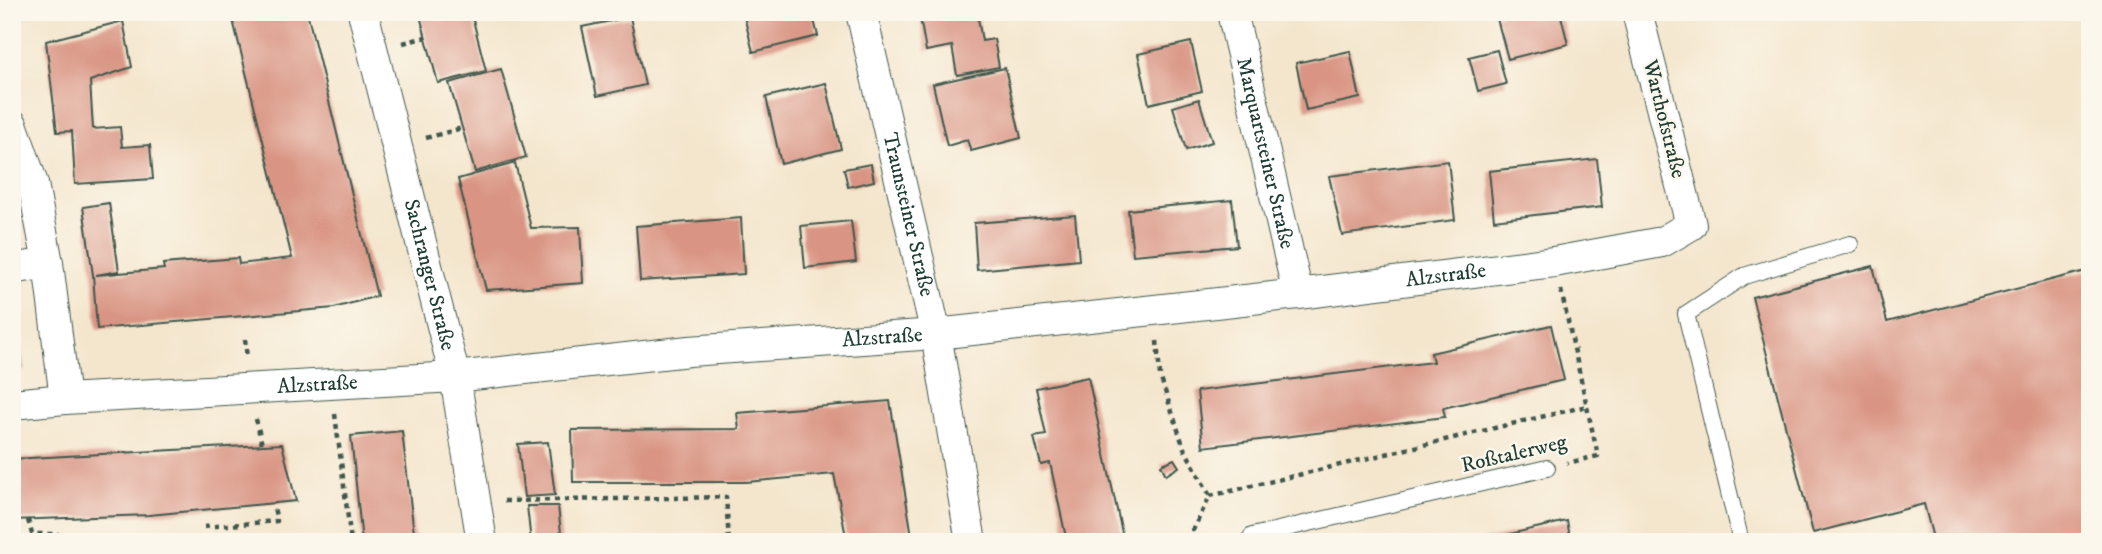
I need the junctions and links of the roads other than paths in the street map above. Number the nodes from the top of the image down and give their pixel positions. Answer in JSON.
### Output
{"nodes":[{"id":1,"x":363,"y":12,"type":"edge"},
{"id":2,"x":862,"y":12,"type":"edge"},
{"id":3,"x":1232,"y":12,"type":"edge"},
{"id":4,"x":1637,"y":12,"type":"edge"},
{"id":5,"x":12,"y":124,"type":"edge"},
{"id":6,"x":1691,"y":225,"type":"joint"},
{"id":7,"x":1850,"y":244,"type":"dead end"},
{"id":8,"x":48,"y":263,"type":"junction"},
{"id":9,"x":12,"y":269,"type":"edge"},
{"id":10,"x":1298,"y":294,"type":"junction"},
{"id":11,"x":936,"y":334,"type":"junction"},
{"id":12,"x":455,"y":377,"type":"junction"},
{"id":13,"x":65,"y":399,"type":"junction"},
{"id":14,"x":12,"y":404,"type":"edge"},
{"id":15,"x":1547,"y":468,"type":"road end"},
{"id":16,"x":482,"y":542,"type":"edge"},
{"id":17,"x":971,"y":542,"type":"edge"},
{"id":18,"x":1248,"y":542,"type":"edge"},
{"id":19,"x":1741,"y":542,"type":"edge"}],
"edges":[{"from":1,"to":12,"type":"street","name":"Sachranger Straße"},
{"from":2,"to":11,"type":"street","name":"Traunsteiner Straße"},
{"from":3,"to":10,"type":"street","name":"Marquartsteiner Straße"},
{"from":4,"to":6,"type":"street","name":"Warthofstraße"},
{"from":5,"to":8,"type":"street"},
{"from":6,"to":10,"type":"street","name":"Alzstraße"},
{"from":7,"to":19,"type":"lane"},
{"from":8,"to":9,"type":"street"},
{"from":8,"to":13,"type":"street"},
{"from":10,"to":11,"type":"street","name":"Alzstraße"},
{"from":11,"to":12,"type":"street","name":"Alzstraße"},
{"from":11,"to":17,"type":"street","name":"Traunsteiner Straße"},
{"from":12,"to":13,"type":"street","name":"Alzstraße"},
{"from":12,"to":16,"type":"street","name":"Sachranger Straße"},
{"from":13,"to":14,"type":"street","name":"Alzstraße"},
{"from":15,"to":18,"type":"lane","name":"Roßtalerweg"}]}
